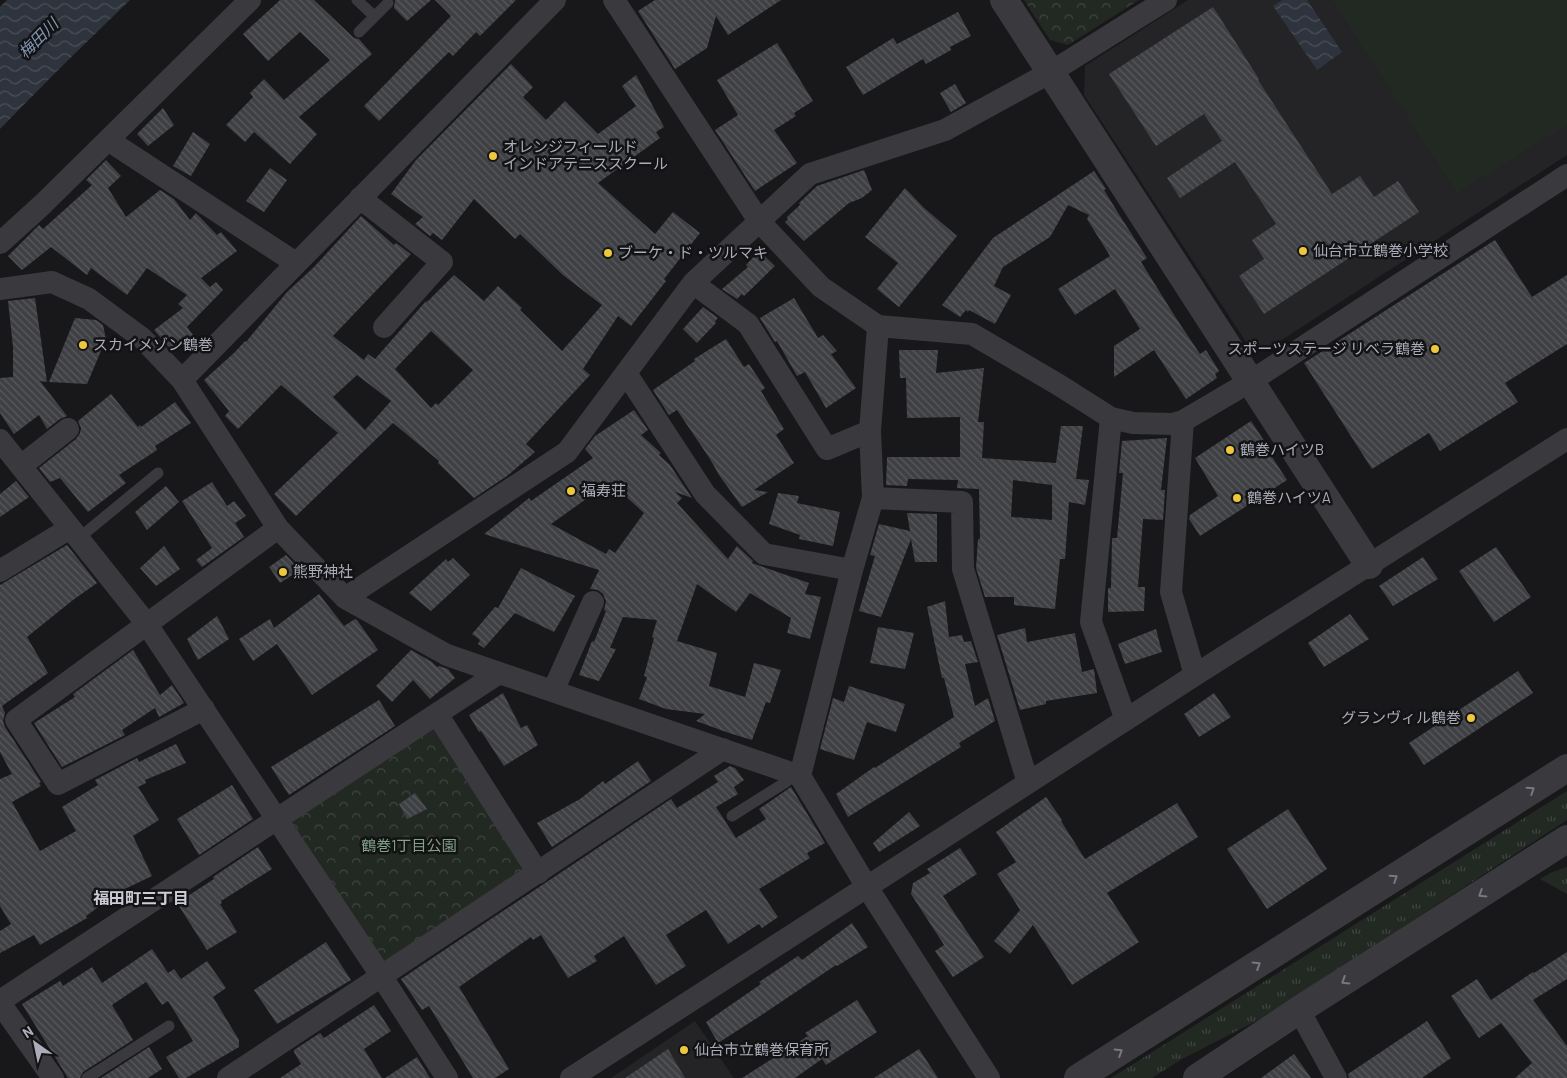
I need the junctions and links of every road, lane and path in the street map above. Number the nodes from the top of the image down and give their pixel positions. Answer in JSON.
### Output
{"nodes":[{"id":1,"x":250,"y":0,"type":"edge"},
{"id":2,"x":357,"y":0,"type":"edge"},
{"id":3,"x":555,"y":0,"type":"edge"},
{"id":4,"x":614,"y":0,"type":"edge"},
{"id":5,"x":1004,"y":0,"type":"edge"},
{"id":6,"x":1166,"y":0,"type":"edge"},
{"id":7,"x":388,"y":3,"type":"dead end"},
{"id":8,"x":374,"y":16,"type":"junction"},
{"id":9,"x":359,"y":32,"type":"dead end"},
{"id":10,"x":1051,"y":72,"type":"junction"},
{"id":11,"x":108,"y":140,"type":"junction"},
{"id":12,"x":1567,"y":175,"type":"edge"},
{"id":13,"x":360,"y":198,"type":"junction"},
{"id":14,"x":759,"y":221,"type":"junction"},
{"id":15,"x":0,"y":243,"type":"edge"},
{"id":16,"x":296,"y":263,"type":"junction"},
{"id":17,"x":693,"y":282,"type":"junction"},
{"id":18,"x":0,"y":289,"type":"edge"},
{"id":19,"x":878,"y":326,"type":"junction"},
{"id":20,"x":384,"y":327,"type":"dead end"},
{"id":21,"x":626,"y":373,"type":"junction"},
{"id":22,"x":182,"y":380,"type":"junction"},
{"id":23,"x":1251,"y":381,"type":"junction"},
{"id":24,"x":1111,"y":418,"type":"junction"},
{"id":25,"x":1183,"y":421,"type":"junction"},
{"id":26,"x":68,"y":429,"type":"dead end"},
{"id":27,"x":870,"y":431,"type":"junction"},
{"id":28,"x":1567,"y":439,"type":"edge"},
{"id":29,"x":0,"y":440,"type":"edge"},
{"id":30,"x":21,"y":466,"type":"junction"},
{"id":31,"x":158,"y":473,"type":"dead end"},
{"id":32,"x":873,"y":498,"type":"junction"},
{"id":33,"x":278,"y":528,"type":"junction"},
{"id":34,"x":75,"y":533,"type":"junction"},
{"id":35,"x":1369,"y":565,"type":"junction"},
{"id":36,"x":852,"y":570,"type":"junction"},
{"id":37,"x":0,"y":571,"type":"edge"},
{"id":38,"x":345,"y":598,"type":"junction"},
{"id":39,"x":593,"y":602,"type":"dead end"},
{"id":40,"x":146,"y":623,"type":"junction"},
{"id":41,"x":499,"y":673,"type":"junction"},
{"id":42,"x":1195,"y":675,"type":"junction"},
{"id":43,"x":553,"y":691,"type":"junction"},
{"id":44,"x":204,"y":709,"type":"junction"},
{"id":45,"x":436,"y":714,"type":"junction"},
{"id":46,"x":1126,"y":720,"type":"junction"},
{"id":47,"x":723,"y":749,"type":"junction"},
{"id":48,"x":1562,"y":768,"type":"edge"},
{"id":49,"x":795,"y":774,"type":"junction"},
{"id":50,"x":1028,"y":783,"type":"junction"},
{"id":51,"x":732,"y":816,"type":"dead end"},
{"id":52,"x":277,"y":819,"type":"junction"},
{"id":53,"x":1567,"y":839,"type":"edge"},
{"id":54,"x":1567,"y":861,"type":"edge"},
{"id":55,"x":1517,"y":871,"type":"junction"},
{"id":56,"x":538,"y":873,"type":"junction"},
{"id":57,"x":867,"y":886,"type":"junction"},
{"id":58,"x":382,"y":977,"type":"junction"},
{"id":59,"x":0,"y":1002,"type":"edge"},
{"id":60,"x":1299,"y":1010,"type":"junction"},
{"id":61,"x":169,"y":1026,"type":"dead end"},
{"id":62,"x":53,"y":1078,"type":"edge"},
{"id":63,"x":87,"y":1078,"type":"edge"},
{"id":64,"x":228,"y":1078,"type":"edge"},
{"id":65,"x":447,"y":1078,"type":"edge"},
{"id":66,"x":571,"y":1078,"type":"edge"},
{"id":67,"x":989,"y":1078,"type":"edge"},
{"id":68,"x":1078,"y":1078,"type":"edge"},
{"id":69,"x":1197,"y":1078,"type":"edge"},
{"id":70,"x":1336,"y":1078,"type":"edge"}],
"edges":[{"from":1,"to":11,"type":"street"},
{"from":2,"to":8,"type":"lane"},
{"from":3,"to":13,"type":"street"},
{"from":4,"to":14,"type":"street"},
{"from":5,"to":10,"type":"street"},
{"from":6,"to":10,"type":"street"},
{"from":7,"to":8,"type":"lane"},
{"from":8,"to":9,"type":"lane"},
{"from":10,"to":14,"type":"street"},
{"from":10,"to":23,"type":"street"},
{"from":11,"to":15,"type":"street"},
{"from":11,"to":16,"type":"street"},
{"from":12,"to":23,"type":"street"},
{"from":13,"to":16,"type":"street"},
{"from":13,"to":20,"type":"street"},
{"from":14,"to":17,"type":"street"},
{"from":14,"to":19,"type":"street"},
{"from":16,"to":22,"type":"street"},
{"from":17,"to":21,"type":"street"},
{"from":17,"to":27,"type":"street"},
{"from":18,"to":22,"type":"street"},
{"from":19,"to":24,"type":"street"},
{"from":19,"to":27,"type":"street"},
{"from":21,"to":36,"type":"street"},
{"from":21,"to":38,"type":"street"},
{"from":22,"to":33,"type":"street"},
{"from":23,"to":25,"type":"street"},
{"from":23,"to":35,"type":"street"},
{"from":24,"to":25,"type":"street"},
{"from":24,"to":46,"type":"street"},
{"from":25,"to":42,"type":"street"},
{"from":26,"to":30,"type":"street"},
{"from":27,"to":32,"type":"street"},
{"from":28,"to":35,"type":"street"},
{"from":29,"to":30,"type":"street"},
{"from":30,"to":34,"type":"street"},
{"from":31,"to":34,"type":"lane"},
{"from":32,"to":36,"type":"street"},
{"from":32,"to":50,"type":"street"},
{"from":33,"to":38,"type":"street"},
{"from":33,"to":40,"type":"street"},
{"from":34,"to":37,"type":"street"},
{"from":34,"to":40,"type":"street"},
{"from":35,"to":42,"type":"street"},
{"from":36,"to":49,"type":"street"},
{"from":38,"to":41,"type":"street"},
{"from":39,"to":43,"type":"street"},
{"from":40,"to":44,"type":"street"},
{"from":40,"to":44,"type":"street"},
{"from":41,"to":43,"type":"street"},
{"from":41,"to":45,"type":"street"},
{"from":42,"to":46,"type":"street"},
{"from":43,"to":47,"type":"street"},
{"from":44,"to":52,"type":"street"},
{"from":45,"to":52,"type":"street"},
{"from":45,"to":56,"type":"street"},
{"from":46,"to":50,"type":"street"},
{"from":47,"to":49,"type":"street"},
{"from":47,"to":56,"type":"street"},
{"from":68,"to":48,"type":"street","one_way":true},
{"from":49,"to":51,"type":"lane"},
{"from":49,"to":57,"type":"street"},
{"from":50,"to":57,"type":"street"},
{"from":52,"to":58,"type":"street"},
{"from":52,"to":59,"type":"street"},
{"from":53,"to":55,"type":"street"},
{"from":54,"to":55,"type":"street"},
{"from":55,"to":60,"type":"street","one_way":true},
{"from":56,"to":58,"type":"street"},
{"from":57,"to":66,"type":"street"},
{"from":57,"to":67,"type":"street"},
{"from":58,"to":64,"type":"street"},
{"from":58,"to":65,"type":"street"},
{"from":59,"to":62,"type":"street"},
{"from":60,"to":69,"type":"street"},
{"from":60,"to":70,"type":"street"},
{"from":61,"to":63,"type":"lane"}]}
